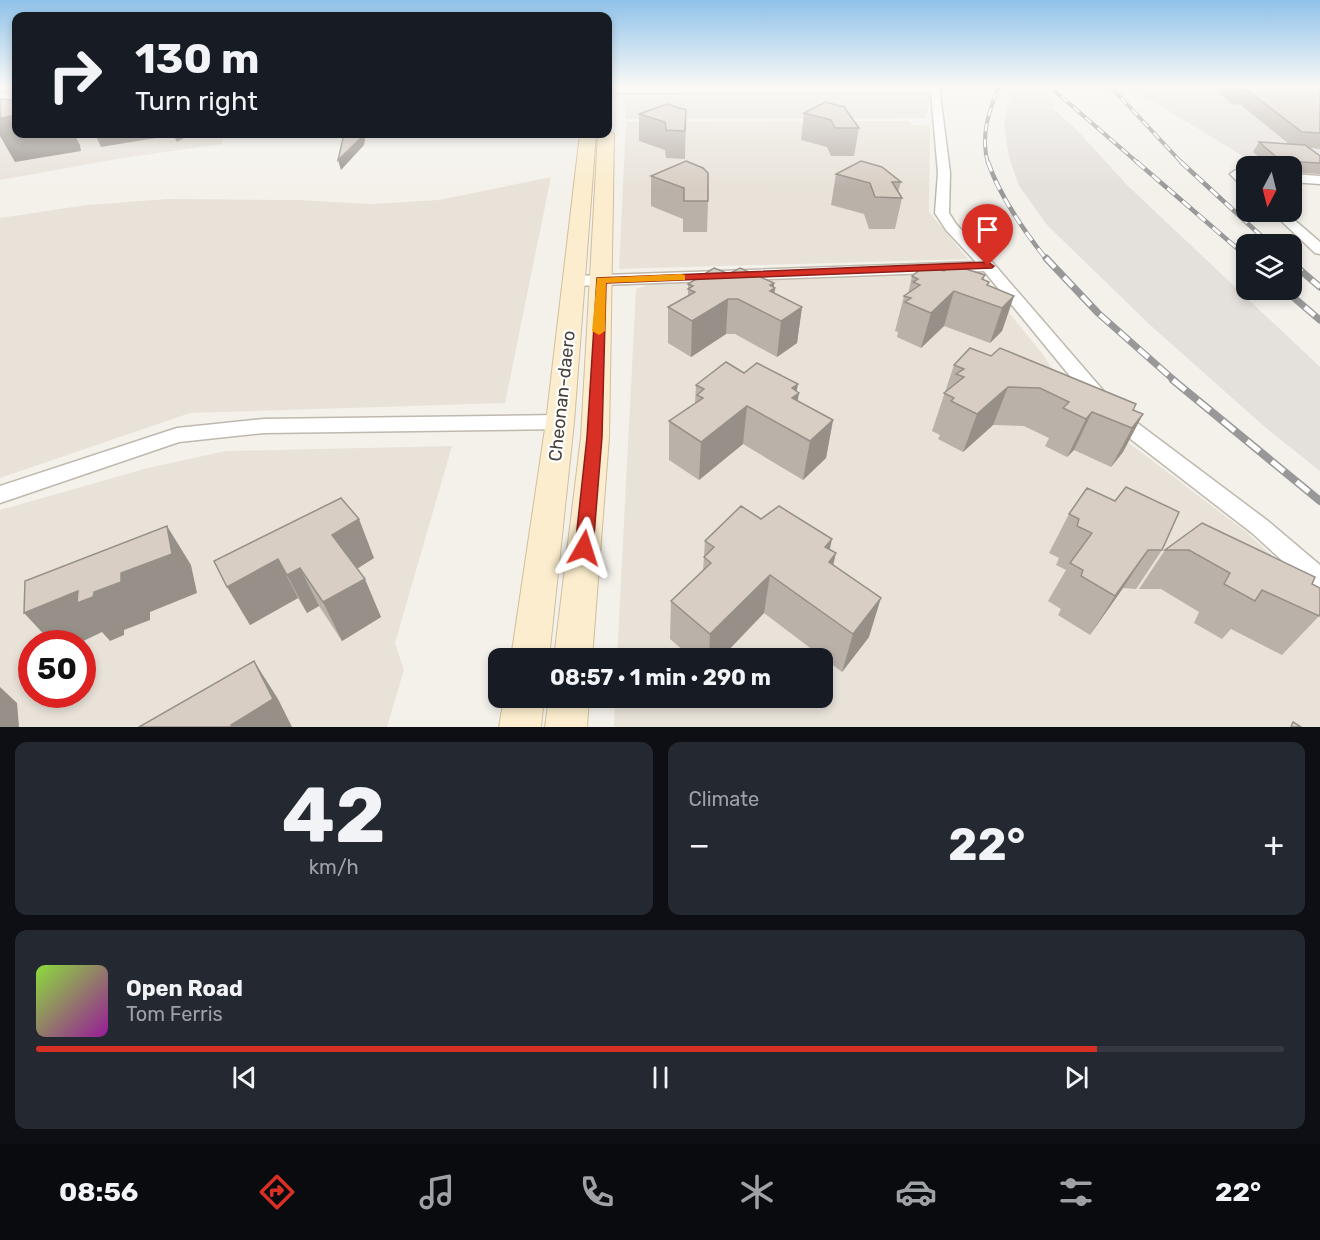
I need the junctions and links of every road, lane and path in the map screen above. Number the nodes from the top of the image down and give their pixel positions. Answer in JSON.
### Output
{"nodes":[{"id":1,"x":938,"y":120,"type":"edge"},
{"id":2,"x":588,"y":138,"type":"edge"},
{"id":3,"x":606,"y":138,"type":"edge"},
{"id":4,"x":1302,"y":179,"type":"edge"},
{"id":5,"x":1320,"y":180,"type":"edge"},
{"id":6,"x":1289,"y":222,"type":"edge"},
{"id":7,"x":1320,"y":249,"type":"edge"},
{"id":8,"x":988,"y":266,"type":"junction"},
{"id":9,"x":588,"y":281,"type":"junction"},
{"id":10,"x":560,"y":422,"type":"junction"},
{"id":11,"x":0,"y":495,"type":"edge"},
{"id":12,"x":1320,"y":580,"type":"edge"},
{"id":13,"x":531,"y":648,"type":"edge"},
{"id":14,"x":574,"y":648,"type":"edge"},
{"id":15,"x":523,"y":708,"type":"edge"},
{"id":16,"x":568,"y":708,"type":"edge"},
{"id":17,"x":520,"y":727,"type":"edge"},
{"id":18,"x":566,"y":727,"type":"edge"}],
"edges":[{"from":1,"to":8,"type":"street"},
{"from":2,"to":9,"type":"main road","name":"Cheonan-daero"},
{"from":3,"to":9,"type":"main road","name":"Cheonan-daero"},
{"from":4,"to":5,"type":"street"},
{"from":6,"to":7,"type":"street"},
{"from":8,"to":9,"type":"street"},
{"from":8,"to":12,"type":"street"},
{"from":9,"to":10,"type":"main road","name":"Cheonan-daero"},
{"from":9,"to":14,"type":"main road","name":"Cheonan-daero"},
{"from":10,"to":11,"type":"street"},
{"from":10,"to":13,"type":"main road","name":"Cheonan-daero"},
{"from":15,"to":17,"type":"main road"},
{"from":16,"to":18,"type":"main road"}]}
